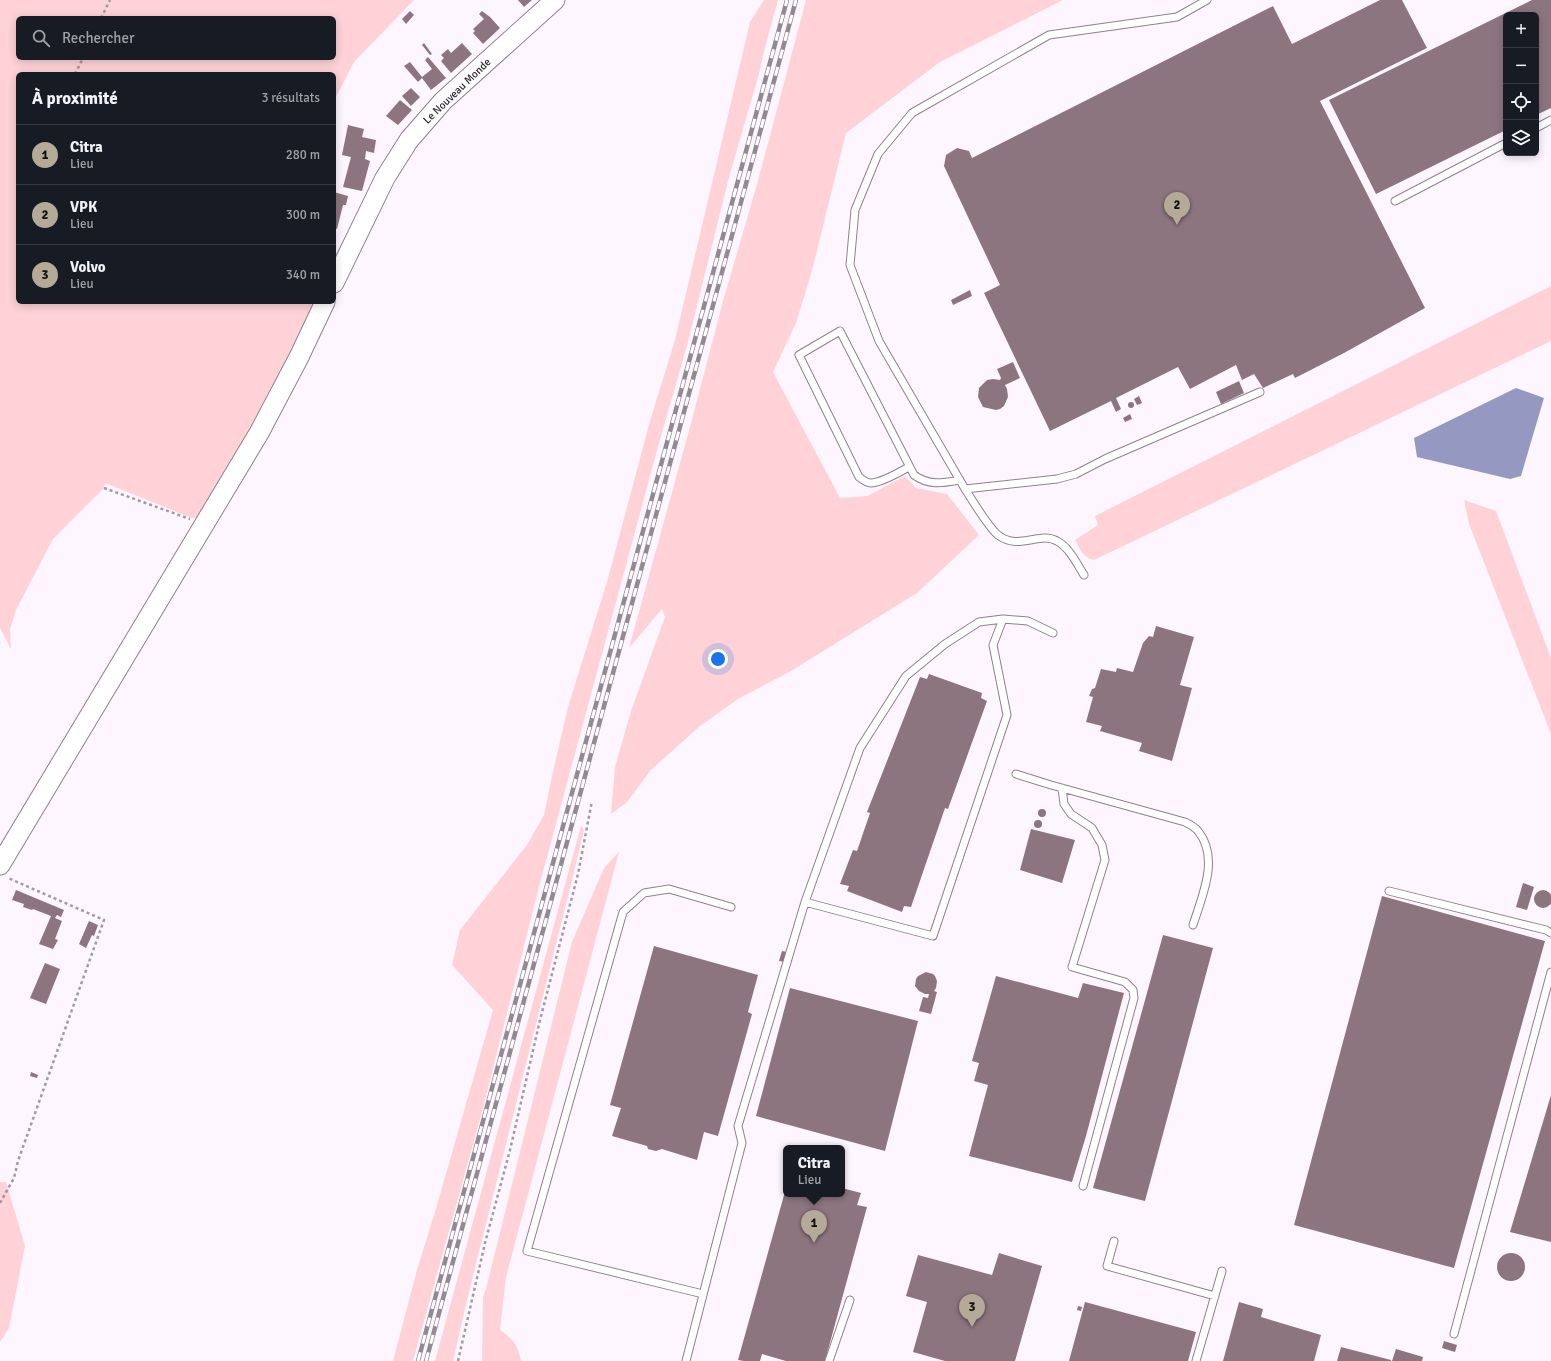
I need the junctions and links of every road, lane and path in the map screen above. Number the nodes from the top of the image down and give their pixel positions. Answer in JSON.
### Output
{"nodes":[{"id":1,"x":110,"y":0,"type":"edge"},
{"id":2,"x":555,"y":0,"type":"edge"},
{"id":3,"x":1207,"y":0,"type":"edge"},
{"id":4,"x":102,"y":16,"type":"edge"},
{"id":5,"x":82,"y":60,"type":"edge"},
{"id":6,"x":76,"y":72,"type":"edge"},
{"id":7,"x":1551,"y":120,"type":"edge"},
{"id":8,"x":1539,"y":126,"type":"edge"},
{"id":9,"x":1503,"y":145,"type":"edge"},
{"id":10,"x":1396,"y":201,"type":"dead end"},
{"id":11,"x":336,"y":279,"type":"edge"},
{"id":12,"x":324,"y":304,"type":"edge"},
{"id":13,"x":1260,"y":392,"type":"dead end"},
{"id":14,"x":909,"y":467,"type":"junction"},
{"id":15,"x":960,"y":480,"type":"junction"},
{"id":16,"x":104,"y":488,"type":"dead end"},
{"id":17,"x":965,"y":489,"type":"junction"},
{"id":18,"x":205,"y":524,"type":"junction"},
{"id":19,"x":1084,"y":575,"type":"dead end"},
{"id":20,"x":1003,"y":619,"type":"junction"},
{"id":21,"x":1053,"y":632,"type":"dead end"},
{"id":22,"x":1016,"y":774,"type":"dead end"},
{"id":23,"x":1062,"y":788,"type":"junction"},
{"id":24,"x":592,"y":801,"type":"dead end"},
{"id":25,"x":3,"y":871,"type":"edge"},
{"id":26,"x":1389,"y":890,"type":"dead end"},
{"id":27,"x":805,"y":902,"type":"junction"},
{"id":28,"x":731,"y":907,"type":"dead end"},
{"id":29,"x":1193,"y":925,"type":"dead end"},
{"id":30,"x":1551,"y":934,"type":"edge"},
{"id":31,"x":1551,"y":972,"type":"edge"},
{"id":32,"x":1083,"y":1186,"type":"dead end"},
{"id":33,"x":0,"y":1203,"type":"edge"},
{"id":34,"x":1114,"y":1241,"type":"dead end"},
{"id":35,"x":1222,"y":1270,"type":"dead end"},
{"id":36,"x":703,"y":1294,"type":"junction"},
{"id":37,"x":1214,"y":1296,"type":"junction"},
{"id":38,"x":850,"y":1300,"type":"dead end"},
{"id":39,"x":1454,"y":1334,"type":"dead end"},
{"id":40,"x":458,"y":1361,"type":"edge"},
{"id":41,"x":686,"y":1361,"type":"edge"},
{"id":42,"x":829,"y":1361,"type":"edge"},
{"id":43,"x":1196,"y":1361,"type":"edge"}],
"edges":[{"from":1,"to":4,"type":"path"},
{"from":2,"to":11,"type":"street","name":"Le Nouveau Monde"},
{"from":3,"to":15,"type":"lane"},
{"from":5,"to":6,"type":"path"},
{"from":7,"to":8,"type":"lane"},
{"from":9,"to":10,"type":"lane"},
{"from":12,"to":18,"type":"street"},
{"from":13,"to":17,"type":"lane"},
{"from":14,"to":14,"type":"lane"},
{"from":14,"to":15,"type":"lane"},
{"from":15,"to":17,"type":"lane"},
{"from":16,"to":18,"type":"path"},
{"from":17,"to":19,"type":"lane"},
{"from":18,"to":25,"type":"street"},
{"from":20,"to":21,"type":"lane"},
{"from":20,"to":27,"type":"lane"},
{"from":20,"to":27,"type":"lane"},
{"from":22,"to":23,"type":"lane"},
{"from":23,"to":29,"type":"lane"},
{"from":23,"to":32,"type":"lane"},
{"from":24,"to":40,"type":"path"},
{"from":25,"to":33,"type":"path"},
{"from":26,"to":30,"type":"lane"},
{"from":27,"to":36,"type":"lane"},
{"from":28,"to":36,"type":"lane"},
{"from":31,"to":39,"type":"lane"},
{"from":34,"to":37,"type":"lane"},
{"from":35,"to":37,"type":"lane"},
{"from":36,"to":41,"type":"lane"},
{"from":37,"to":43,"type":"lane"},
{"from":38,"to":42,"type":"lane"}]}
